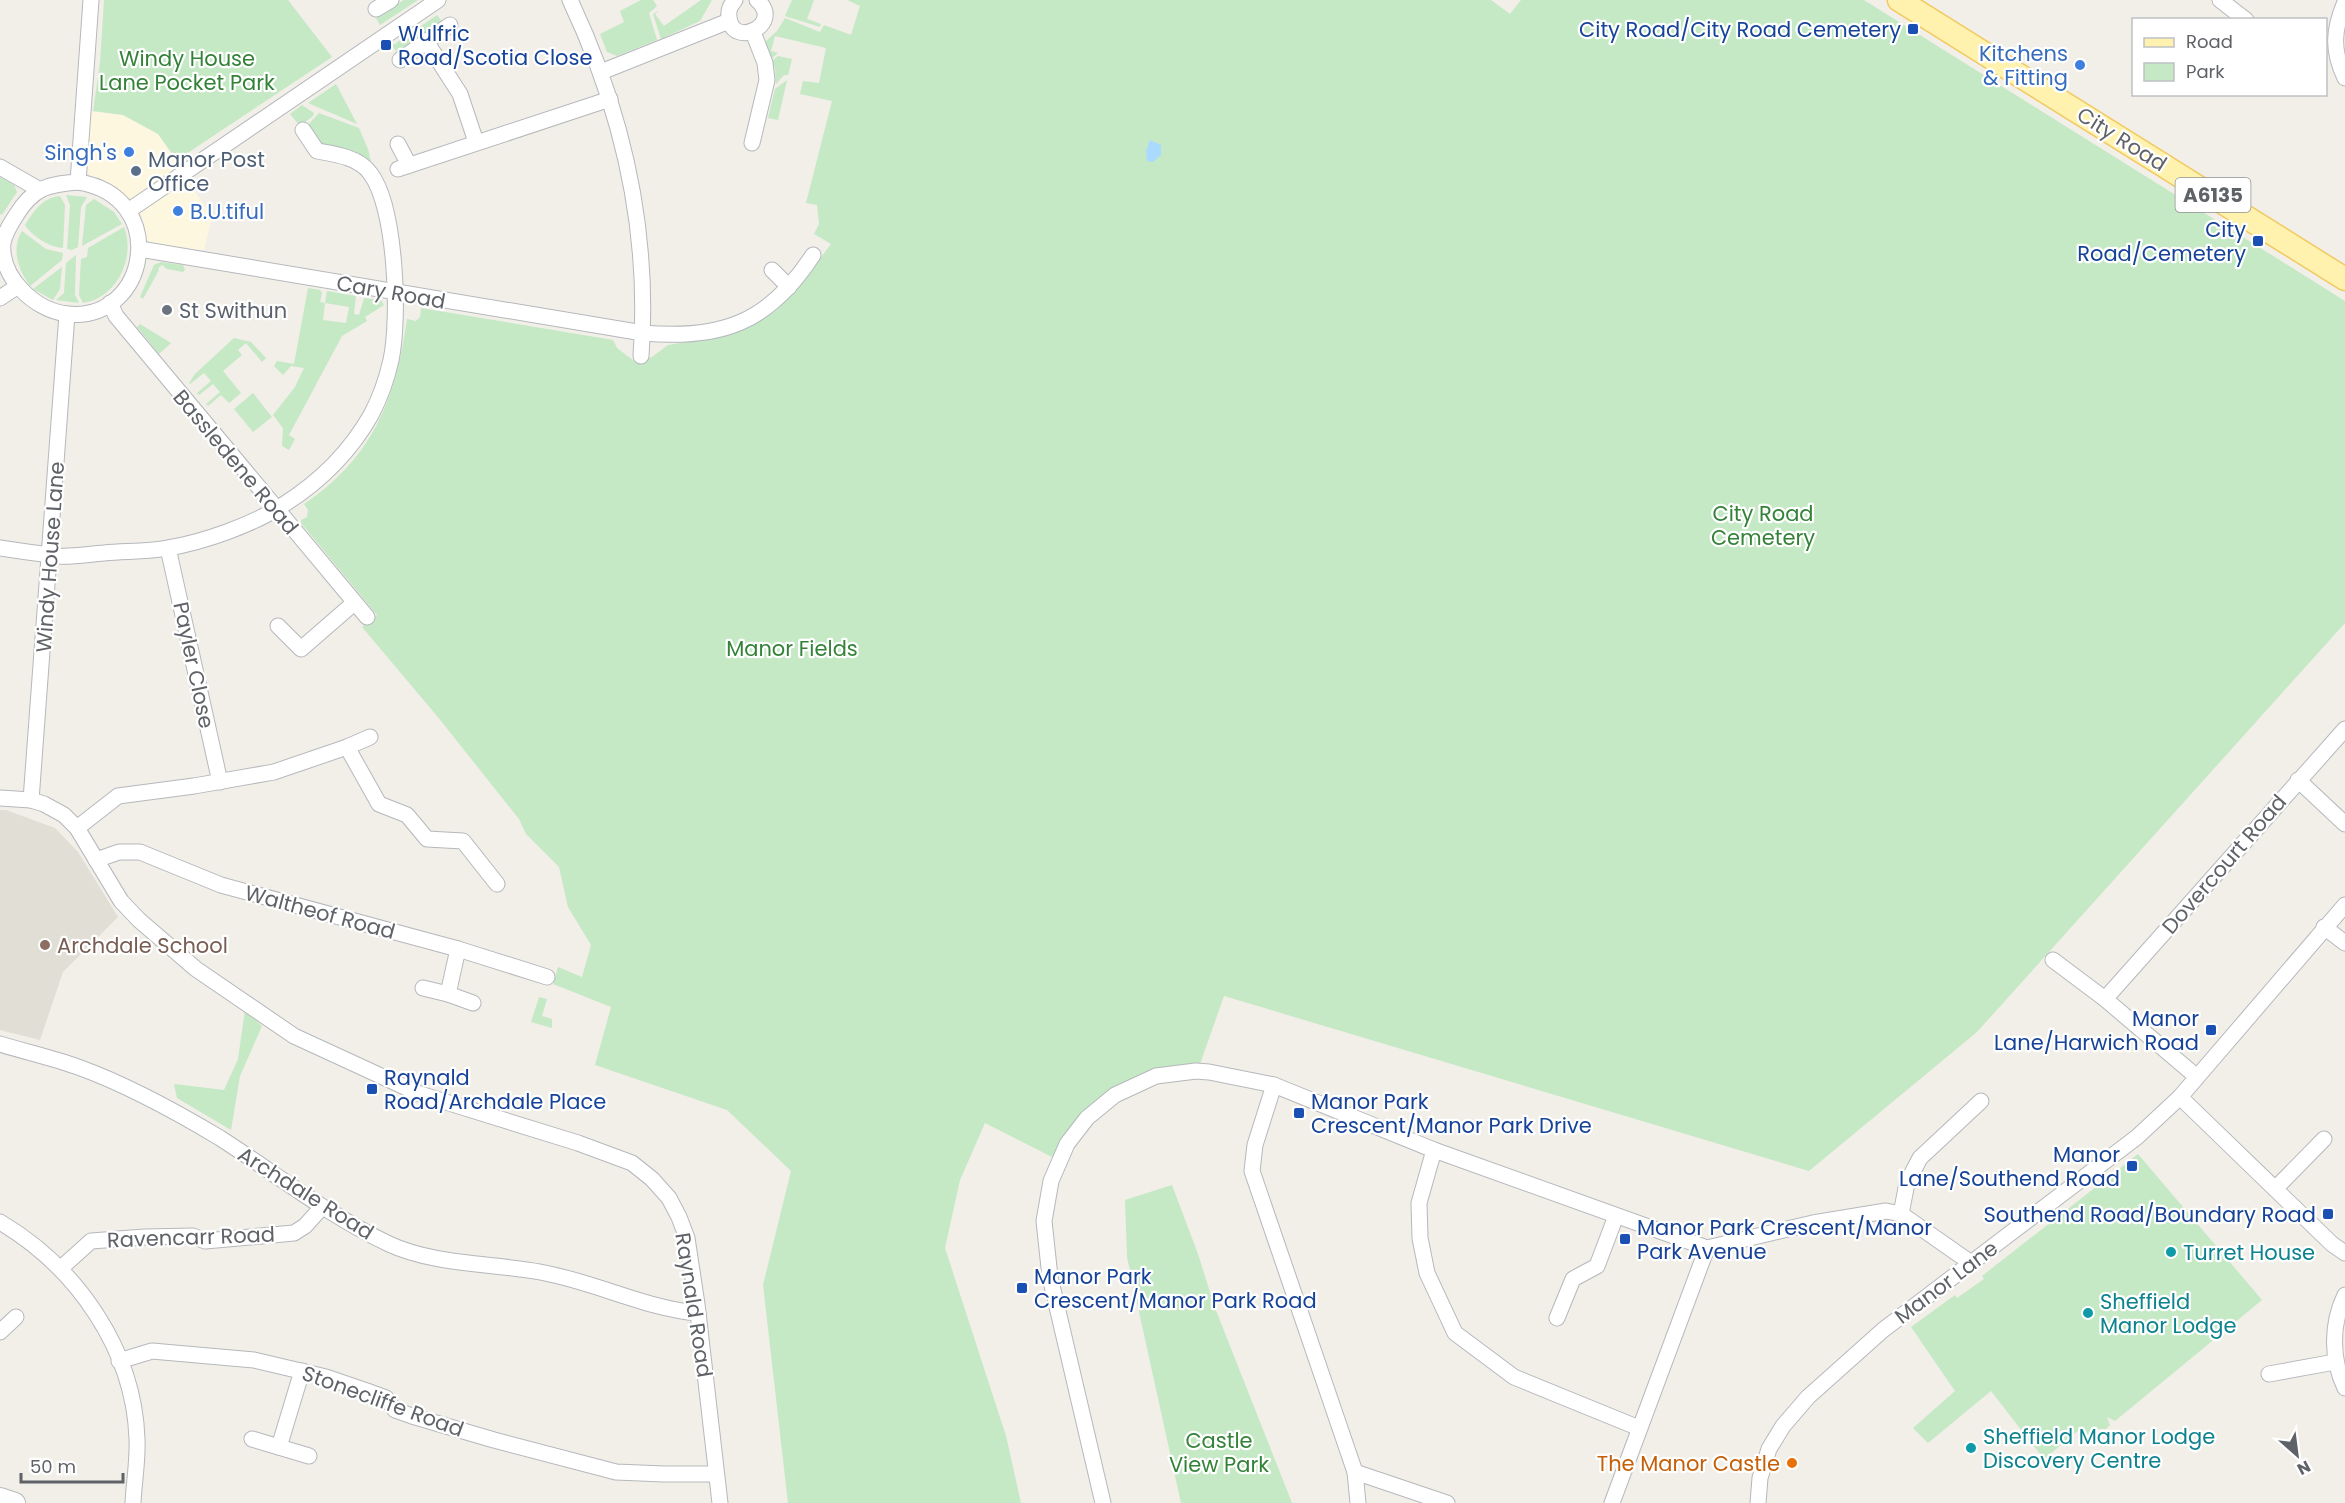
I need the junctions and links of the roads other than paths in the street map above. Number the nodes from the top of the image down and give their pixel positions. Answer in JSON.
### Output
{"nodes":[{"id":1,"x":91,"y":0,"type":"edge"},
{"id":2,"x":391,"y":0,"type":"edge"},
{"id":3,"x":438,"y":0,"type":"edge"},
{"id":4,"x":570,"y":0,"type":"edge"},
{"id":5,"x":735,"y":0,"type":"edge"},
{"id":6,"x":757,"y":0,"type":"edge"},
{"id":7,"x":1899,"y":0,"type":"edge"},
{"id":8,"x":2220,"y":0,"type":"edge"},
{"id":9,"x":2345,"y":2,"type":"edge"},
{"id":10,"x":376,"y":9,"type":"dead end"},
{"id":11,"x":2243,"y":18,"type":"edge"},
{"id":12,"x":729,"y":21,"type":"junction"},
{"id":13,"x":450,"y":25,"type":"dead end"},
{"id":14,"x":753,"y":32,"type":"junction"},
{"id":15,"x":426,"y":41,"type":"junction"},
{"id":16,"x":2330,"y":54,"type":"edge"},
{"id":17,"x":399,"y":60,"type":"dead end"},
{"id":18,"x":601,"y":72,"type":"junction"},
{"id":19,"x":2345,"y":78,"type":"edge"},
{"id":20,"x":610,"y":99,"type":"junction"},
{"id":21,"x":303,"y":130,"type":"dead end"},
{"id":22,"x":476,"y":142,"type":"junction"},
{"id":23,"x":752,"y":143,"type":"dead end"},
{"id":24,"x":398,"y":144,"type":"dead end"},
{"id":25,"x":0,"y":166,"type":"edge"},
{"id":26,"x":78,"y":182,"type":"junction"},
{"id":27,"x":40,"y":190,"type":"junction"},
{"id":28,"x":128,"y":211,"type":"junction"},
{"id":29,"x":140,"y":249,"type":"junction"},
{"id":30,"x":1,"y":250,"type":"edge"},
{"id":31,"x":813,"y":255,"type":"dead end"},
{"id":32,"x":772,"y":270,"type":"dead end"},
{"id":33,"x":2345,"y":279,"type":"edge"},
{"id":34,"x":18,"y":286,"type":"junction"},
{"id":35,"x":789,"y":287,"type":"junction"},
{"id":36,"x":395,"y":293,"type":"junction"},
{"id":37,"x":0,"y":298,"type":"edge"},
{"id":38,"x":110,"y":303,"type":"junction"},
{"id":39,"x":68,"y":314,"type":"junction"},
{"id":40,"x":642,"y":333,"type":"junction"},
{"id":41,"x":641,"y":356,"type":"dead end"},
{"id":42,"x":276,"y":509,"type":"junction"},
{"id":43,"x":0,"y":548,"type":"edge"},
{"id":44,"x":168,"y":548,"type":"junction"},
{"id":45,"x":50,"y":555,"type":"junction"},
{"id":46,"x":354,"y":603,"type":"junction"},
{"id":47,"x":367,"y":617,"type":"dead end"},
{"id":48,"x":278,"y":626,"type":"dead end"},
{"id":49,"x":2345,"y":729,"type":"edge"},
{"id":50,"x":370,"y":737,"type":"dead end"},
{"id":51,"x":347,"y":747,"type":"junction"},
{"id":52,"x":2298,"y":780,"type":"junction"},
{"id":53,"x":220,"y":782,"type":"junction"},
{"id":54,"x":0,"y":798,"type":"edge"},
{"id":55,"x":31,"y":800,"type":"junction"},
{"id":56,"x":2345,"y":824,"type":"edge"},
{"id":57,"x":77,"y":828,"type":"junction"},
{"id":58,"x":96,"y":860,"type":"junction"},
{"id":59,"x":497,"y":884,"type":"dead end"},
{"id":60,"x":2345,"y":904,"type":"edge"},
{"id":61,"x":2324,"y":927,"type":"junction"},
{"id":62,"x":2345,"y":943,"type":"edge"},
{"id":63,"x":458,"y":949,"type":"junction"},
{"id":64,"x":2054,"y":960,"type":"dead end"},
{"id":65,"x":547,"y":977,"type":"dead end"},
{"id":66,"x":423,"y":988,"type":"dead end"},
{"id":67,"x":448,"y":994,"type":"junction"},
{"id":68,"x":2105,"y":999,"type":"junction"},
{"id":69,"x":473,"y":1003,"type":"dead end"},
{"id":70,"x":0,"y":1044,"type":"edge"},
{"id":71,"x":2197,"y":1077,"type":"junction"},
{"id":72,"x":1274,"y":1085,"type":"junction"},
{"id":73,"x":2180,"y":1097,"type":"junction"},
{"id":74,"x":1981,"y":1101,"type":"dead end"},
{"id":75,"x":2324,"y":1139,"type":"dead end"},
{"id":76,"x":1434,"y":1150,"type":"junction"},
{"id":77,"x":2275,"y":1189,"type":"junction"},
{"id":78,"x":322,"y":1207,"type":"junction"},
{"id":79,"x":1901,"y":1214,"type":"junction"},
{"id":80,"x":1616,"y":1216,"type":"junction"},
{"id":81,"x":0,"y":1222,"type":"edge"},
{"id":82,"x":1707,"y":1248,"type":"junction"},
{"id":83,"x":2345,"y":1253,"type":"edge"},
{"id":84,"x":1971,"y":1263,"type":"junction"},
{"id":85,"x":61,"y":1268,"type":"junction"},
{"id":86,"x":2345,"y":1294,"type":"edge"},
{"id":87,"x":698,"y":1313,"type":"junction"},
{"id":88,"x":16,"y":1317,"type":"dead end"},
{"id":89,"x":1557,"y":1318,"type":"dead end"},
{"id":90,"x":0,"y":1332,"type":"edge"},
{"id":91,"x":119,"y":1361,"type":"junction"},
{"id":92,"x":2335,"y":1362,"type":"junction"},
{"id":93,"x":302,"y":1371,"type":"junction"},
{"id":94,"x":2269,"y":1374,"type":"dead end"},
{"id":95,"x":2345,"y":1388,"type":"edge"},
{"id":96,"x":1639,"y":1428,"type":"junction"},
{"id":97,"x":252,"y":1439,"type":"dead end"},
{"id":98,"x":279,"y":1447,"type":"junction"},
{"id":99,"x":309,"y":1456,"type":"dead end"},
{"id":100,"x":1355,"y":1472,"type":"junction"},
{"id":101,"x":716,"y":1474,"type":"junction"},
{"id":102,"x":0,"y":1498,"type":"edge"},
{"id":103,"x":15,"y":1503,"type":"edge"},
{"id":104,"x":133,"y":1503,"type":"edge"},
{"id":105,"x":720,"y":1503,"type":"edge"},
{"id":106,"x":1103,"y":1503,"type":"edge"},
{"id":107,"x":1358,"y":1503,"type":"edge"},
{"id":108,"x":1446,"y":1503,"type":"edge"},
{"id":109,"x":1612,"y":1503,"type":"edge"},
{"id":110,"x":1758,"y":1503,"type":"edge"}],
"edges":[{"from":1,"to":26,"type":"street"},
{"from":2,"to":10,"type":"street"},
{"from":3,"to":28,"type":"street"},
{"from":4,"to":18,"type":"street"},
{"from":5,"to":12,"type":"street"},
{"from":6,"to":14,"type":"street"},
{"from":7,"to":33,"type":"main road","name":"City Road","number":"A6135"},
{"from":8,"to":11,"type":"street"},
{"from":9,"to":16,"type":"street"},
{"from":12,"to":14,"type":"street"},
{"from":12,"to":18,"type":"street"},
{"from":13,"to":15,"type":"street"},
{"from":14,"to":23,"type":"street"},
{"from":15,"to":17,"type":"street"},
{"from":15,"to":22,"type":"street"},
{"from":16,"to":19,"type":"street"},
{"from":18,"to":20,"type":"street"},
{"from":20,"to":22,"type":"street"},
{"from":20,"to":40,"type":"street"},
{"from":21,"to":36,"type":"street"},
{"from":22,"to":24,"type":"street"},
{"from":25,"to":27,"type":"street"},
{"from":26,"to":27,"type":"street"},
{"from":26,"to":28,"type":"street"},
{"from":27,"to":30,"type":"street"},
{"from":28,"to":29,"type":"street"},
{"from":29,"to":36,"type":"street","name":"Cary Road"},
{"from":29,"to":38,"type":"street"},
{"from":30,"to":34,"type":"street"},
{"from":31,"to":35,"type":"street","name":"Cary Road"},
{"from":32,"to":35,"type":"street"},
{"from":34,"to":37,"type":"street"},
{"from":34,"to":39,"type":"street"},
{"from":35,"to":40,"type":"street","name":"Cary Road"},
{"from":36,"to":40,"type":"street","name":"Cary Road"},
{"from":36,"to":42,"type":"street"},
{"from":38,"to":39,"type":"street"},
{"from":38,"to":42,"type":"street","name":"Bassledene Road"},
{"from":39,"to":45,"type":"street","name":"Windy House Lane"},
{"from":40,"to":41,"type":"street"},
{"from":42,"to":44,"type":"street"},
{"from":42,"to":46,"type":"street","name":"Bassledene Road"},
{"from":43,"to":45,"type":"street"},
{"from":44,"to":45,"type":"street"},
{"from":44,"to":53,"type":"street","name":"Payler Close"},
{"from":45,"to":55,"type":"street","name":"Windy House Lane"},
{"from":46,"to":47,"type":"street","name":"Bassledene Road"},
{"from":46,"to":48,"type":"street"},
{"from":49,"to":52,"type":"street","name":"Dovercourt Road"},
{"from":50,"to":51,"type":"street"},
{"from":51,"to":53,"type":"street"},
{"from":51,"to":59,"type":"street"},
{"from":52,"to":56,"type":"street"},
{"from":52,"to":68,"type":"street","name":"Dovercourt Road"},
{"from":53,"to":57,"type":"street"},
{"from":54,"to":55,"type":"street"},
{"from":55,"to":57,"type":"street","name":"Raynald Road"},
{"from":57,"to":58,"type":"street","name":"Raynald Road"},
{"from":58,"to":63,"type":"street","name":"Waltheof Road"},
{"from":58,"to":87,"type":"street","name":"Raynald Road"},
{"from":60,"to":61,"type":"street","name":"Manor Lane"},
{"from":61,"to":62,"type":"street"},
{"from":61,"to":71,"type":"street","name":"Manor Lane"},
{"from":63,"to":65,"type":"street","name":"Waltheof Road"},
{"from":63,"to":67,"type":"street"},
{"from":64,"to":68,"type":"street"},
{"from":66,"to":67,"type":"street"},
{"from":67,"to":69,"type":"street"},
{"from":68,"to":71,"type":"street"},
{"from":70,"to":78,"type":"street","name":"Archdale Road"},
{"from":71,"to":73,"type":"street","name":"Manor Lane"},
{"from":72,"to":76,"type":"street"},
{"from":72,"to":100,"type":"street"},
{"from":72,"to":106,"type":"street"},
{"from":73,"to":77,"type":"street"},
{"from":73,"to":84,"type":"street","name":"Manor Lane"},
{"from":74,"to":79,"type":"street"},
{"from":75,"to":77,"type":"street"},
{"from":76,"to":80,"type":"street"},
{"from":76,"to":96,"type":"street"},
{"from":77,"to":83,"type":"street"},
{"from":78,"to":85,"type":"street","name":"Ravencarr Road"},
{"from":78,"to":87,"type":"street","name":"Archdale Road"},
{"from":79,"to":82,"type":"street"},
{"from":79,"to":84,"type":"street"},
{"from":80,"to":82,"type":"street"},
{"from":80,"to":89,"type":"street"},
{"from":81,"to":85,"type":"street"},
{"from":82,"to":96,"type":"street"},
{"from":84,"to":110,"type":"street","name":"Manor Lane"},
{"from":85,"to":91,"type":"street"},
{"from":86,"to":92,"type":"street"},
{"from":87,"to":101,"type":"street","name":"Raynald Road"},
{"from":88,"to":90,"type":"street"},
{"from":91,"to":93,"type":"street","name":"Stonecliffe Road"},
{"from":91,"to":104,"type":"street"},
{"from":92,"to":94,"type":"street"},
{"from":92,"to":95,"type":"street"},
{"from":93,"to":98,"type":"street"},
{"from":93,"to":101,"type":"street","name":"Stonecliffe Road"},
{"from":96,"to":109,"type":"street"},
{"from":97,"to":98,"type":"street"},
{"from":98,"to":99,"type":"street"},
{"from":100,"to":107,"type":"street"},
{"from":100,"to":108,"type":"street"},
{"from":101,"to":105,"type":"street","name":"Raynald Road"},
{"from":102,"to":103,"type":"street"}]}
